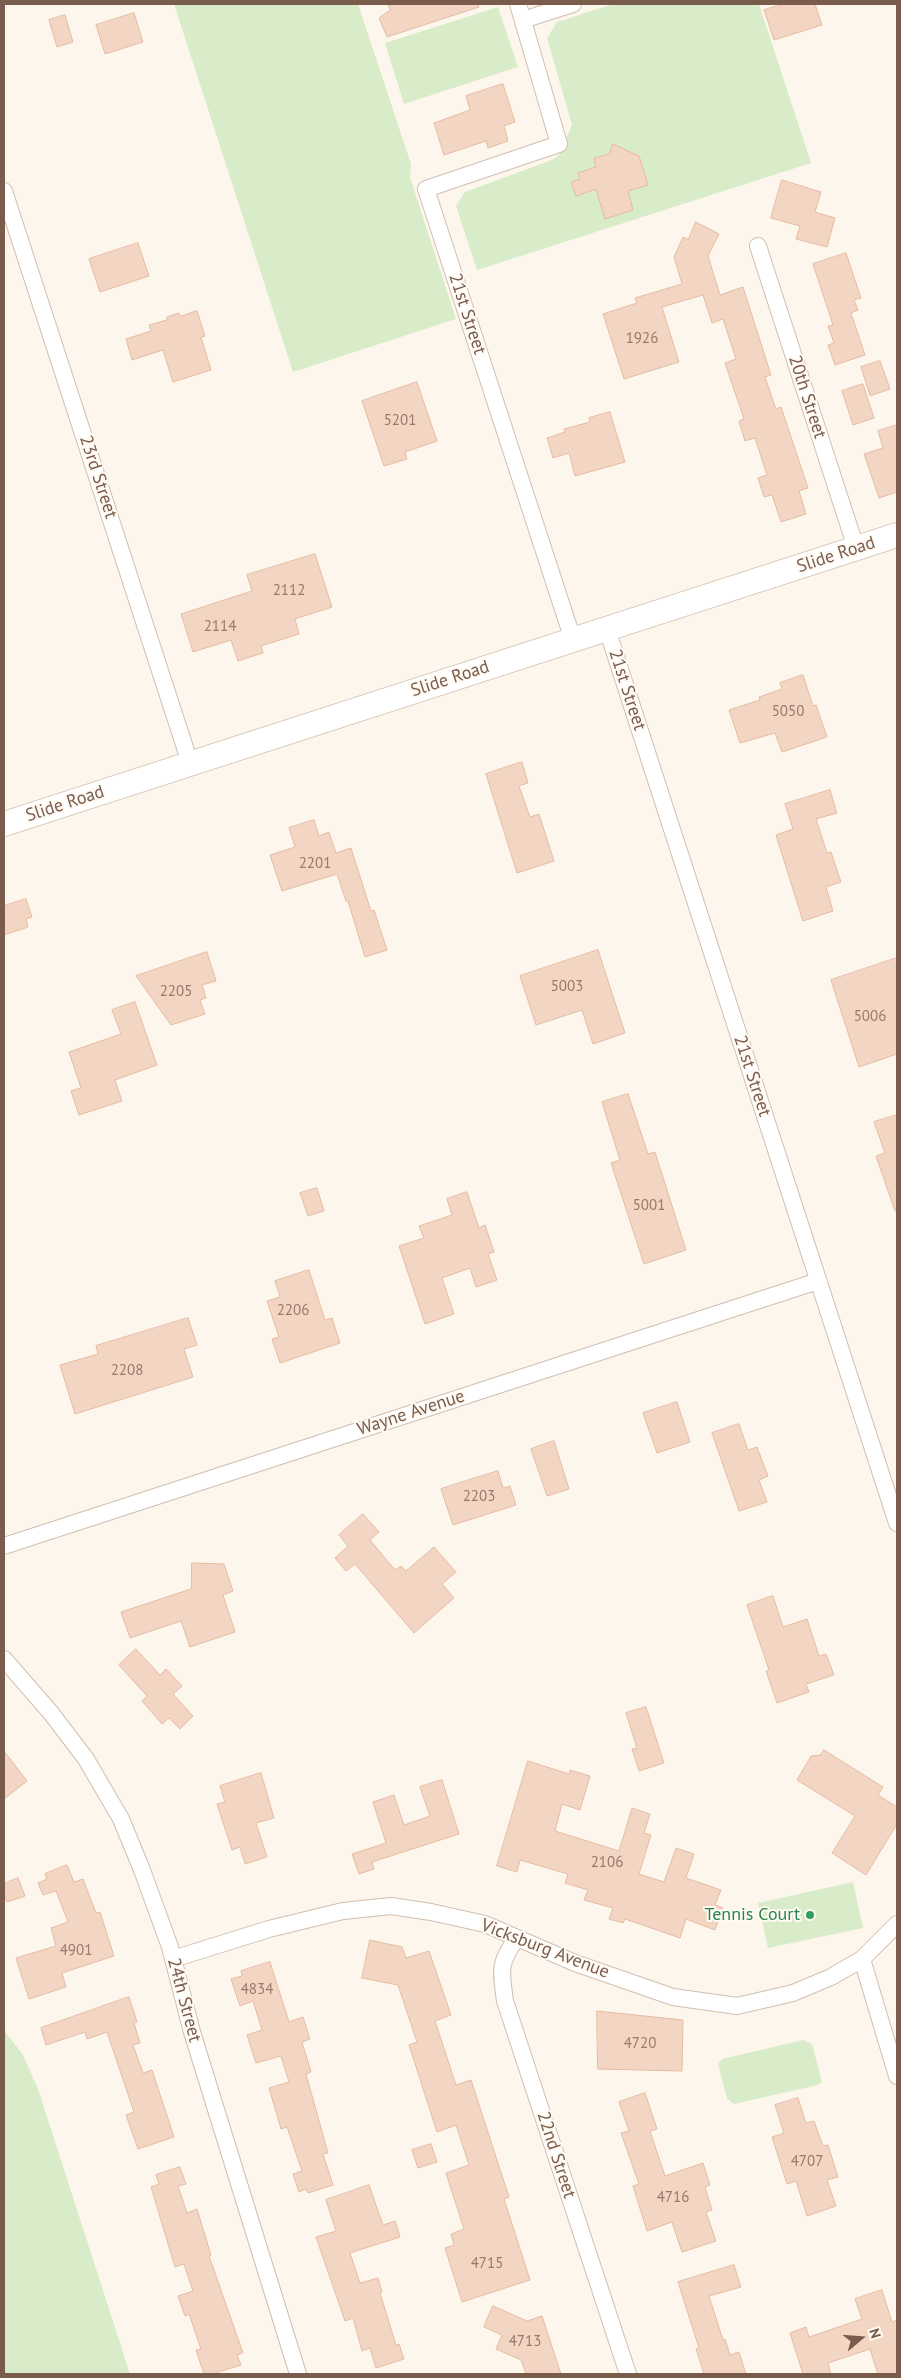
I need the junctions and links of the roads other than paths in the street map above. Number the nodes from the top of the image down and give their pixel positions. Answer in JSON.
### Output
{"nodes":[{"id":1,"x":518,"y":4,"type":"edge"},
{"id":2,"x":572,"y":4,"type":"edge"},
{"id":3,"x":523,"y":20,"type":"junction"},
{"id":4,"x":4,"y":191,"type":"edge"},
{"id":5,"x":758,"y":246,"type":"dead end"},
{"id":6,"x":897,"y":535,"type":"edge"},
{"id":7,"x":856,"y":548,"type":"junction"},
{"id":8,"x":607,"y":629,"type":"junction"},
{"id":9,"x":573,"y":640,"type":"junction"},
{"id":10,"x":190,"y":763,"type":"junction"},
{"id":11,"x":4,"y":824,"type":"edge"},
{"id":12,"x":818,"y":1280,"type":"junction"},
{"id":13,"x":897,"y":1523,"type":"edge"},
{"id":14,"x":4,"y":1546,"type":"edge"},
{"id":15,"x":4,"y":1659,"type":"edge"},
{"id":16,"x":897,"y":1924,"type":"edge"},
{"id":17,"x":517,"y":1938,"type":"junction"},
{"id":18,"x":173,"y":1959,"type":"junction"},
{"id":19,"x":862,"y":1959,"type":"junction"},
{"id":20,"x":897,"y":2076,"type":"edge"},
{"id":21,"x":298,"y":2374,"type":"edge"},
{"id":22,"x":628,"y":2374,"type":"edge"}],
"edges":[{"from":1,"to":3,"type":"street"},
{"from":2,"to":3,"type":"street"},
{"from":3,"to":9,"type":"street","name":"21st Street"},
{"from":4,"to":10,"type":"street","name":"23rd Street"},
{"from":5,"to":7,"type":"street","name":"20th Street"},
{"from":6,"to":7,"type":"main road","name":"Slide Road"},
{"from":7,"to":8,"type":"main road","name":"Slide Road"},
{"from":8,"to":9,"type":"main road","name":"Slide Road"},
{"from":8,"to":12,"type":"street","name":"21st Street"},
{"from":9,"to":10,"type":"main road","name":"Slide Road"},
{"from":10,"to":11,"type":"main road","name":"Slide Road"},
{"from":12,"to":13,"type":"street","name":"21st Street"},
{"from":12,"to":14,"type":"street","name":"Wayne Avenue"},
{"from":15,"to":18,"type":"street","name":"24th Street"},
{"from":16,"to":19,"type":"street","name":"Vicksburg Avenue"},
{"from":17,"to":18,"type":"street","name":"Vicksburg Avenue"},
{"from":17,"to":19,"type":"street","name":"Vicksburg Avenue"},
{"from":17,"to":22,"type":"street","name":"22nd Street"},
{"from":18,"to":21,"type":"street","name":"24th Street"},
{"from":19,"to":20,"type":"street"}]}
